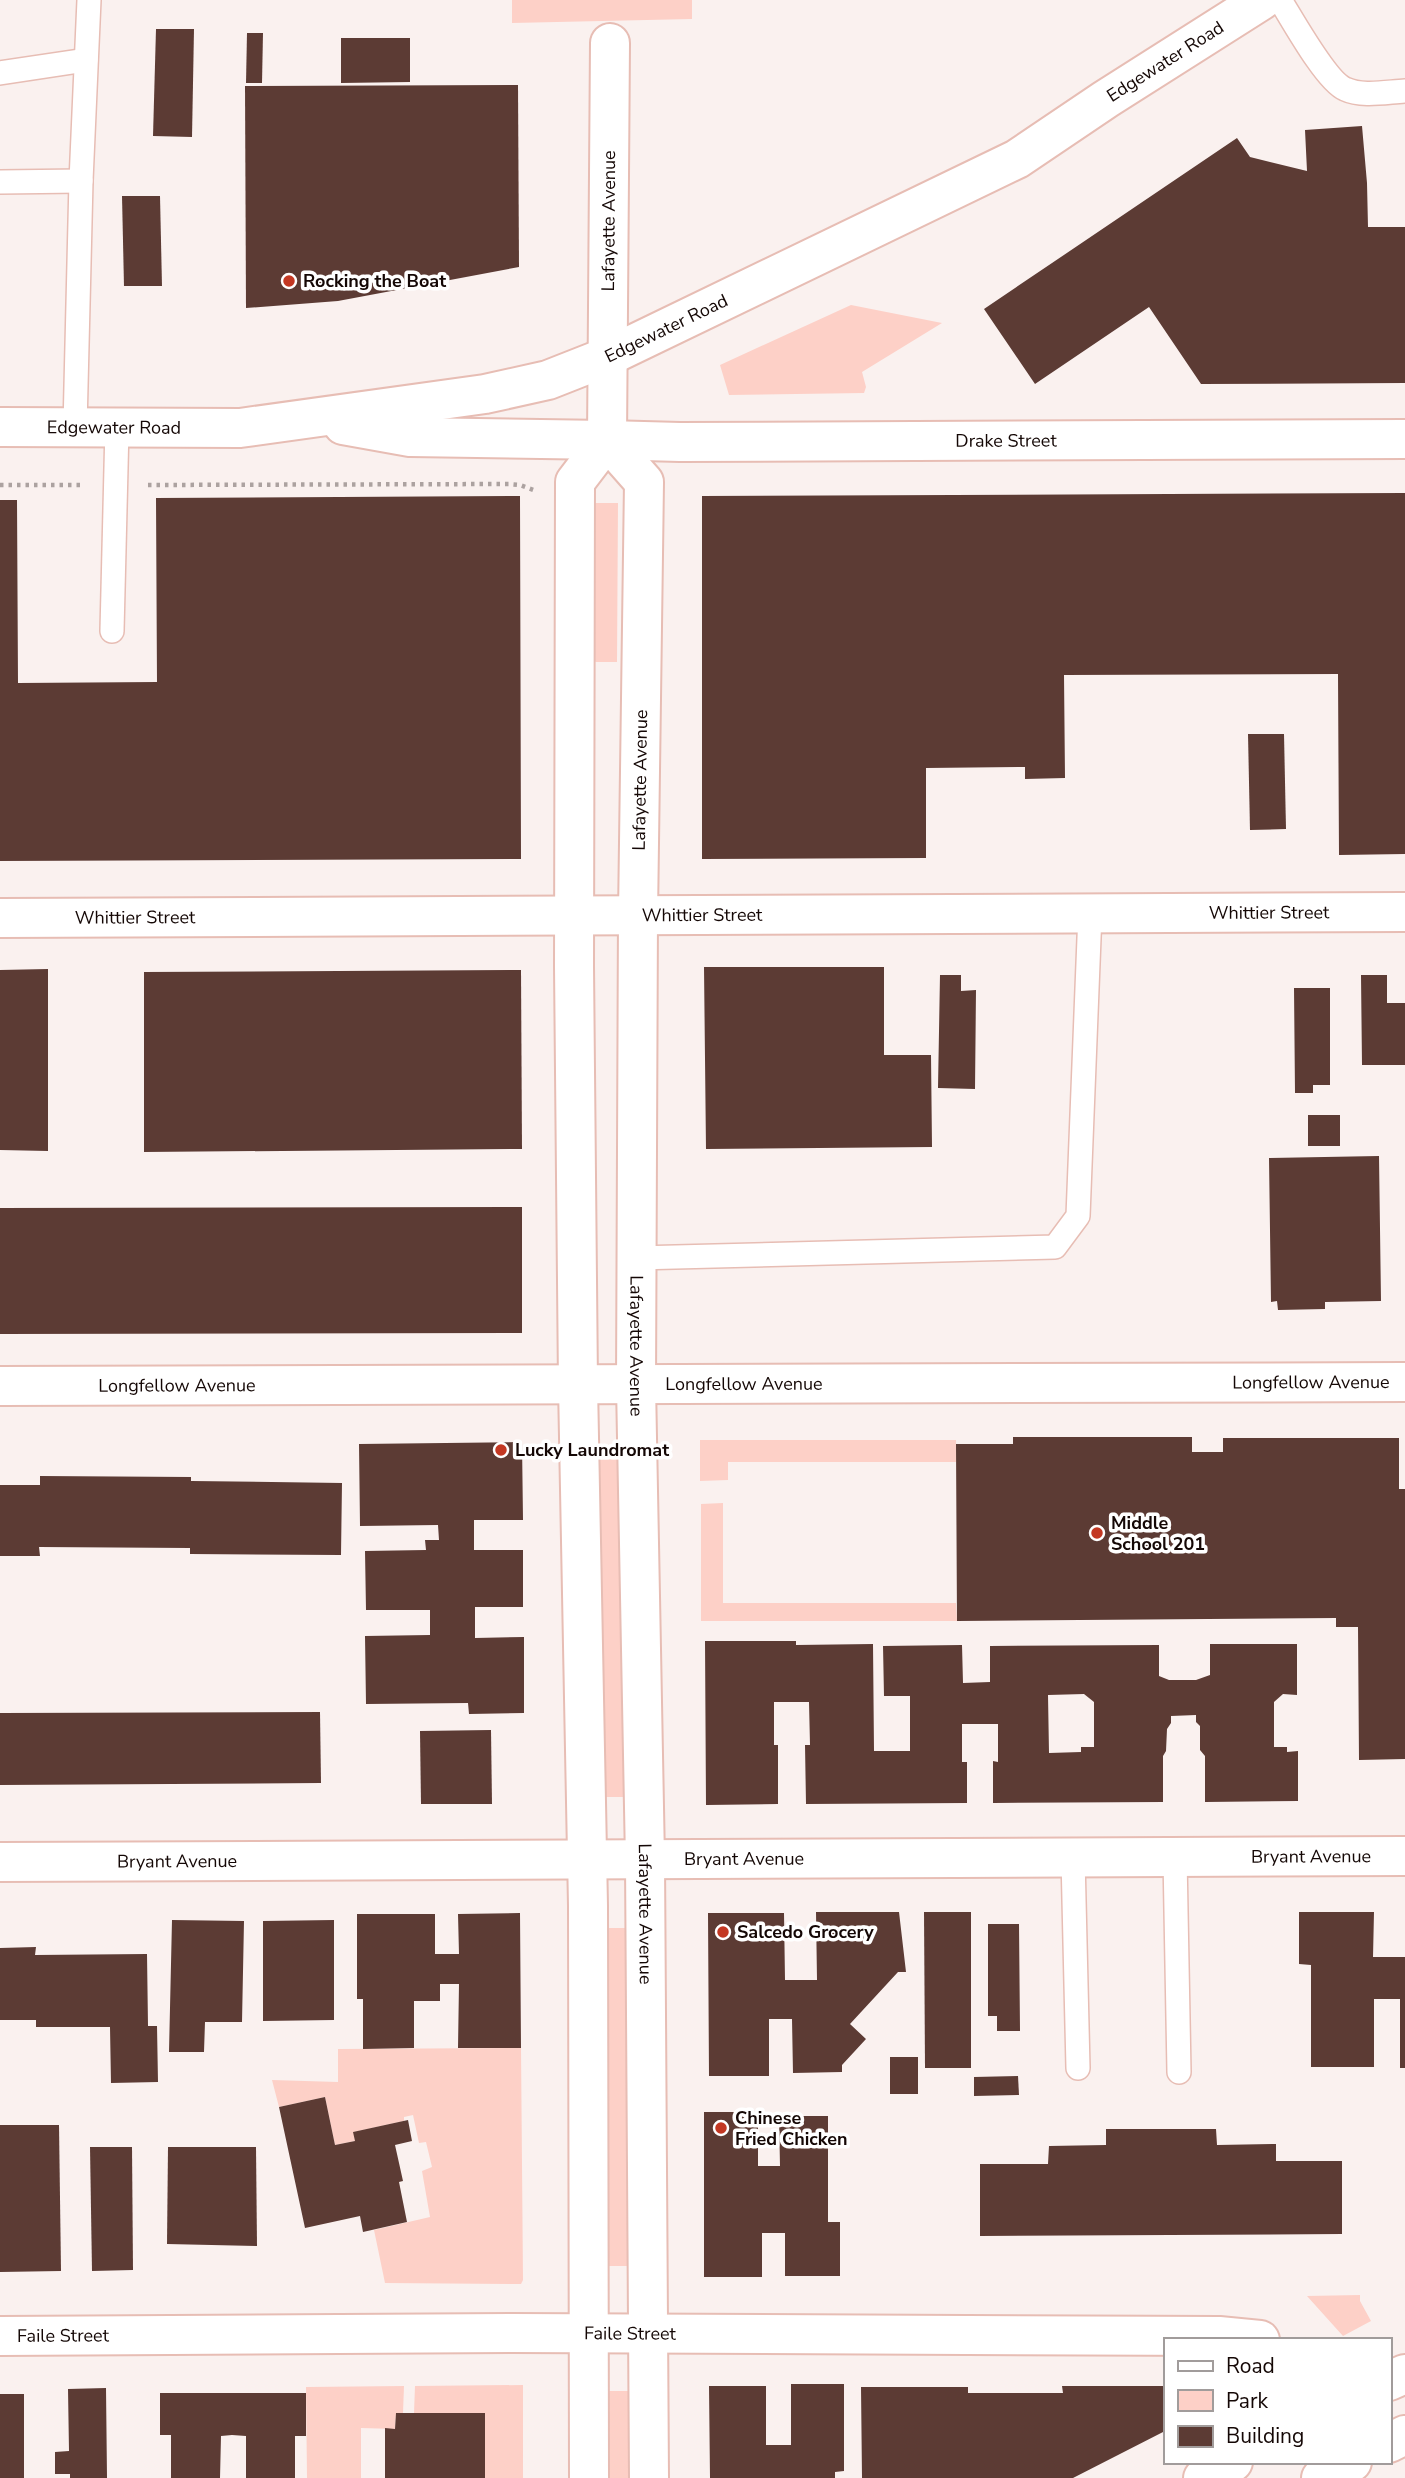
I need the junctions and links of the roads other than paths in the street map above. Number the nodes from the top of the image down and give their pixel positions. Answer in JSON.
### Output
{"nodes":[{"id":1,"x":89,"y":0,"type":"edge"},
{"id":2,"x":1262,"y":0,"type":"edge"},
{"id":3,"x":1280,"y":0,"type":"edge"},
{"id":4,"x":610,"y":43,"type":"dead end"},
{"id":5,"x":86,"y":60,"type":"junction"},
{"id":6,"x":0,"y":73,"type":"edge"},
{"id":7,"x":1405,"y":91,"type":"edge"},
{"id":8,"x":81,"y":181,"type":"junction"},
{"id":9,"x":0,"y":182,"type":"edge"},
{"id":10,"x":609,"y":356,"type":"junction"},
{"id":11,"x":310,"y":419,"type":"junction"},
{"id":12,"x":0,"y":427,"type":"edge"},
{"id":13,"x":75,"y":427,"type":"junction"},
{"id":14,"x":117,"y":427,"type":"junction"},
{"id":15,"x":1405,"y":439,"type":"edge"},
{"id":16,"x":607,"y":440,"type":"junction"},
{"id":17,"x":112,"y":631,"type":"dead end"},
{"id":18,"x":1405,"y":912,"type":"edge"},
{"id":19,"x":1090,"y":913,"type":"junction"},
{"id":20,"x":574,"y":915,"type":"junction"},
{"id":21,"x":638,"y":915,"type":"junction"},
{"id":22,"x":0,"y":918,"type":"edge"},
{"id":23,"x":636,"y":1258,"type":"junction"},
{"id":24,"x":1405,"y":1382,"type":"edge"},
{"id":25,"x":578,"y":1385,"type":"junction"},
{"id":26,"x":636,"y":1385,"type":"junction"},
{"id":27,"x":0,"y":1386,"type":"edge"},
{"id":28,"x":1405,"y":1856,"type":"edge"},
{"id":29,"x":1175,"y":1857,"type":"junction"},
{"id":30,"x":1073,"y":1858,"type":"junction"},
{"id":31,"x":587,"y":1860,"type":"junction"},
{"id":32,"x":645,"y":1860,"type":"junction"},
{"id":33,"x":0,"y":1862,"type":"edge"},
{"id":34,"x":1078,"y":2068,"type":"dead end"},
{"id":35,"x":1179,"y":2072,"type":"dead end"},
{"id":36,"x":590,"y":2333,"type":"junction"},
{"id":37,"x":648,"y":2334,"type":"junction"},
{"id":38,"x":0,"y":2336,"type":"edge"},
{"id":39,"x":1240,"y":2338,"type":"edge"},
{"id":40,"x":1229,"y":2464,"type":"edge"},
{"id":41,"x":1348,"y":2464,"type":"edge"},
{"id":42,"x":589,"y":2478,"type":"edge"},
{"id":43,"x":649,"y":2478,"type":"edge"},
{"id":44,"x":1203,"y":2478,"type":"edge"},
{"id":45,"x":1321,"y":2478,"type":"edge"}],
"edges":[{"from":1,"to":5,"type":"lane"},
{"from":2,"to":10,"type":"street","name":"Edgewater Road"},
{"from":3,"to":7,"type":"lane"},
{"from":4,"to":10,"type":"street","name":"Lafayette Avenue"},
{"from":5,"to":6,"type":"lane"},
{"from":5,"to":8,"type":"lane"},
{"from":8,"to":9,"type":"lane"},
{"from":8,"to":13,"type":"lane"},
{"from":10,"to":11,"type":"street","name":"Edgewater Road"},
{"from":10,"to":16,"type":"street","name":"Lafayette Avenue"},
{"from":11,"to":14,"type":"street","name":"Edgewater Road"},
{"from":11,"to":16,"type":"street","name":"Drake Street"},
{"from":12,"to":13,"type":"street","name":"Edgewater Road"},
{"from":13,"to":14,"type":"street","name":"Edgewater Road"},
{"from":14,"to":17,"type":"lane"},
{"from":15,"to":16,"type":"street","name":"Drake Street"},
{"from":16,"to":20,"type":"street"},
{"from":16,"to":21,"type":"street","name":"Lafayette Avenue"},
{"from":18,"to":19,"type":"street","name":"Whittier Street"},
{"from":19,"to":21,"type":"street","name":"Whittier Street"},
{"from":19,"to":23,"type":"lane"},
{"from":20,"to":21,"type":"street","name":"Whittier Street"},
{"from":20,"to":22,"type":"street","name":"Whittier Street"},
{"from":20,"to":25,"type":"street"},
{"from":21,"to":23,"type":"street","name":"Lafayette Avenue"},
{"from":23,"to":26,"type":"street","name":"Lafayette Avenue"},
{"from":24,"to":26,"type":"street","name":"Longfellow Avenue"},
{"from":25,"to":26,"type":"street","name":"Longfellow Avenue"},
{"from":25,"to":27,"type":"street","name":"Longfellow Avenue"},
{"from":25,"to":31,"type":"street"},
{"from":26,"to":32,"type":"street","name":"Lafayette Avenue"},
{"from":28,"to":29,"type":"street","name":"Bryant Avenue"},
{"from":29,"to":30,"type":"street","name":"Bryant Avenue"},
{"from":29,"to":35,"type":"lane"},
{"from":30,"to":32,"type":"street","name":"Bryant Avenue"},
{"from":30,"to":34,"type":"lane"},
{"from":31,"to":32,"type":"street","name":"Bryant Avenue"},
{"from":31,"to":33,"type":"street","name":"Bryant Avenue"},
{"from":31,"to":36,"type":"street"},
{"from":32,"to":37,"type":"street","name":"Lafayette Avenue"},
{"from":36,"to":37,"type":"street","name":"Faile Street"},
{"from":36,"to":38,"type":"street","name":"Faile Street"},
{"from":36,"to":42,"type":"street"},
{"from":37,"to":39,"type":"street","name":"Faile Street"},
{"from":37,"to":43,"type":"street","name":"Lafayette Avenue"},
{"from":40,"to":44,"type":"street"},
{"from":41,"to":45,"type":"street"}]}
